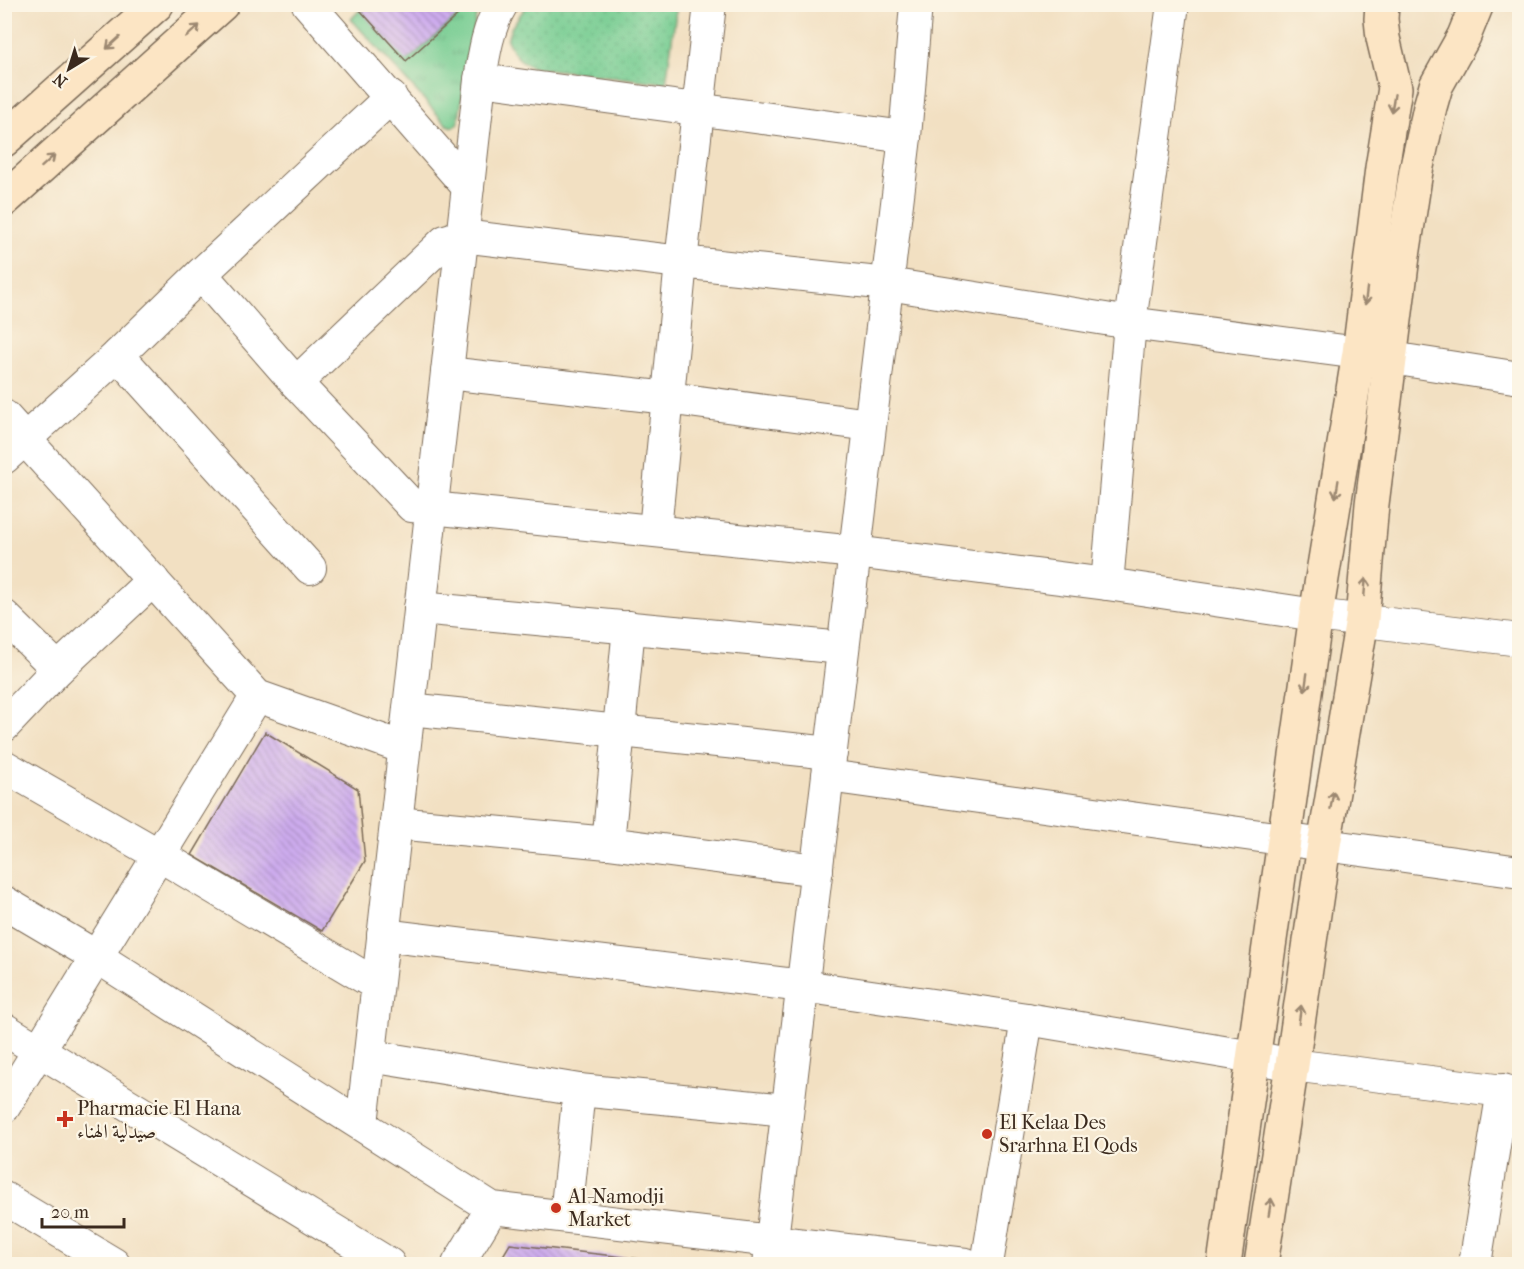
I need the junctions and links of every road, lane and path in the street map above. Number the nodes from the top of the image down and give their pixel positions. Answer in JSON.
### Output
{"nodes":[{"id":1,"x":157,"y":4,"type":"edge"},
{"id":2,"x":222,"y":4,"type":"edge"},
{"id":3,"x":308,"y":4,"type":"edge"},
{"id":4,"x":502,"y":4,"type":"edge"},
{"id":5,"x":710,"y":4,"type":"edge"},
{"id":6,"x":916,"y":4,"type":"edge"},
{"id":7,"x":1173,"y":4,"type":"edge"},
{"id":8,"x":1382,"y":4,"type":"edge"},
{"id":9,"x":1477,"y":4,"type":"edge"},
{"id":10,"x":1388,"y":60,"type":"junction"},
{"id":11,"x":1444,"y":69,"type":"junction"},
{"id":12,"x":480,"y":80,"type":"junction"},
{"id":13,"x":391,"y":97,"type":"junction"},
{"id":14,"x":698,"y":109,"type":"junction"},
{"id":15,"x":8,"y":131,"type":"edge"},
{"id":16,"x":905,"y":137,"type":"junction"},
{"id":17,"x":468,"y":187,"type":"junction"},
{"id":18,"x":4,"y":200,"type":"edge"},
{"id":19,"x":462,"y":236,"type":"junction"},
{"id":20,"x":681,"y":262,"type":"junction"},
{"id":21,"x":201,"y":274,"type":"junction"},
{"id":22,"x":888,"y":284,"type":"junction"},
{"id":23,"x":1130,"y":323,"type":"junction"},
{"id":24,"x":118,"y":355,"type":"junction"},
{"id":25,"x":1374,"y":356,"type":"junction"},
{"id":26,"x":447,"y":373,"type":"junction"},
{"id":27,"x":1520,"y":378,"type":"edge"},
{"id":28,"x":296,"y":383,"type":"junction"},
{"id":29,"x":668,"y":398,"type":"junction"},
{"id":30,"x":4,"y":416,"type":"edge"},
{"id":31,"x":870,"y":425,"type":"junction"},
{"id":32,"x":15,"y":449,"type":"edge"},
{"id":33,"x":431,"y":507,"type":"junction"},
{"id":34,"x":655,"y":530,"type":"junction"},
{"id":35,"x":855,"y":552,"type":"junction"},
{"id":36,"x":310,"y":568,"type":"dead end"},
{"id":37,"x":153,"y":580,"type":"junction"},
{"id":38,"x":1107,"y":584,"type":"junction"},
{"id":39,"x":420,"y":608,"type":"junction"},
{"id":40,"x":1316,"y":615,"type":"junction"},
{"id":41,"x":4,"y":616,"type":"edge"},
{"id":42,"x":1362,"y":620,"type":"junction"},
{"id":43,"x":629,"y":627,"type":"junction"},
{"id":44,"x":1520,"y":640,"type":"edge"},
{"id":45,"x":843,"y":648,"type":"junction"},
{"id":46,"x":58,"y":669,"type":"junction"},
{"id":47,"x":257,"y":696,"type":"junction"},
{"id":48,"x":409,"y":709,"type":"junction"},
{"id":49,"x":4,"y":726,"type":"edge"},
{"id":50,"x":619,"y":730,"type":"junction"},
{"id":51,"x":404,"y":748,"type":"junction"},
{"id":52,"x":829,"y":764,"type":"junction"},
{"id":53,"x":4,"y":766,"type":"edge"},
{"id":54,"x":396,"y":823,"type":"junction"},
{"id":55,"x":1284,"y":840,"type":"junction"},
{"id":56,"x":608,"y":843,"type":"junction"},
{"id":57,"x":1324,"y":845,"type":"junction"},
{"id":58,"x":159,"y":855,"type":"junction"},
{"id":59,"x":817,"y":870,"type":"junction"},
{"id":60,"x":1520,"y":872,"type":"edge"},
{"id":61,"x":4,"y":902,"type":"edge"},
{"id":62,"x":383,"y":935,"type":"junction"},
{"id":63,"x":97,"y":957,"type":"junction"},
{"id":64,"x":377,"y":985,"type":"junction"},
{"id":65,"x":802,"y":986,"type":"junction"},
{"id":66,"x":1027,"y":1019,"type":"junction"},
{"id":67,"x":4,"y":1029,"type":"edge"},
{"id":68,"x":40,"y":1050,"type":"junction"},
{"id":69,"x":370,"y":1056,"type":"junction"},
{"id":70,"x":1253,"y":1057,"type":"junction"},
{"id":71,"x":1292,"y":1065,"type":"junction"},
{"id":72,"x":579,"y":1090,"type":"junction"},
{"id":73,"x":1511,"y":1092,"type":"edge"},
{"id":74,"x":4,"y":1107,"type":"edge"},
{"id":75,"x":787,"y":1110,"type":"junction"},
{"id":76,"x":362,"y":1125,"type":"junction"},
{"id":77,"x":4,"y":1198,"type":"edge"},
{"id":78,"x":492,"y":1208,"type":"junction"},
{"id":79,"x":566,"y":1216,"type":"junction"},
{"id":80,"x":770,"y":1253,"type":"edge"},
{"id":81,"x":114,"y":1264,"type":"edge"},
{"id":82,"x":389,"y":1264,"type":"edge"},
{"id":83,"x":458,"y":1264,"type":"edge"},
{"id":84,"x":966,"y":1264,"type":"edge"},
{"id":85,"x":987,"y":1264,"type":"edge"},
{"id":86,"x":1224,"y":1264,"type":"edge"},
{"id":87,"x":1261,"y":1264,"type":"edge"},
{"id":88,"x":1475,"y":1264,"type":"edge"}],
"edges":[{"from":1,"to":15,"type":"street","one_way":true},
{"from":18,"to":2,"type":"street","one_way":true},
{"from":3,"to":13,"type":"street"},
{"from":4,"to":12,"type":"street"},
{"from":5,"to":14,"type":"street"},
{"from":6,"to":16,"type":"street"},
{"from":7,"to":23,"type":"street"},
{"from":8,"to":10,"type":"street"},
{"from":9,"to":11,"type":"street"},
{"from":10,"to":11,"type":"street"},
{"from":10,"to":25,"type":"street","one_way":true},
{"from":11,"to":25,"type":"street"},
{"from":12,"to":14,"type":"street"},
{"from":12,"to":17,"type":"street"},
{"from":13,"to":17,"type":"street"},
{"from":13,"to":21,"type":"street"},
{"from":14,"to":16,"type":"street"},
{"from":14,"to":20,"type":"street"},
{"from":16,"to":22,"type":"street"},
{"from":17,"to":19,"type":"street"},
{"from":19,"to":20,"type":"street"},
{"from":19,"to":26,"type":"street"},
{"from":19,"to":28,"type":"street"},
{"from":20,"to":22,"type":"street"},
{"from":20,"to":29,"type":"street"},
{"from":21,"to":24,"type":"street"},
{"from":21,"to":28,"type":"street"},
{"from":22,"to":23,"type":"street"},
{"from":22,"to":31,"type":"street"},
{"from":23,"to":25,"type":"street"},
{"from":23,"to":38,"type":"street"},
{"from":24,"to":32,"type":"street"},
{"from":24,"to":36,"type":"street"},
{"from":25,"to":27,"type":"street"},
{"from":25,"to":40,"type":"street","one_way":true},
{"from":42,"to":25,"type":"street","one_way":true},
{"from":26,"to":29,"type":"street"},
{"from":26,"to":33,"type":"street"},
{"from":28,"to":33,"type":"street"},
{"from":29,"to":31,"type":"street"},
{"from":29,"to":34,"type":"street"},
{"from":30,"to":32,"type":"street"},
{"from":31,"to":35,"type":"street"},
{"from":32,"to":37,"type":"street"},
{"from":33,"to":34,"type":"street"},
{"from":33,"to":39,"type":"street"},
{"from":34,"to":35,"type":"street"},
{"from":35,"to":38,"type":"street"},
{"from":35,"to":45,"type":"street"},
{"from":37,"to":46,"type":"street"},
{"from":37,"to":47,"type":"street"},
{"from":38,"to":40,"type":"street"},
{"from":39,"to":43,"type":"street"},
{"from":39,"to":48,"type":"street"},
{"from":40,"to":42,"type":"street"},
{"from":40,"to":55,"type":"street","one_way":true},
{"from":41,"to":46,"type":"street"},
{"from":42,"to":44,"type":"street"},
{"from":57,"to":42,"type":"street","one_way":true},
{"from":43,"to":45,"type":"street"},
{"from":43,"to":50,"type":"street"},
{"from":45,"to":52,"type":"street"},
{"from":46,"to":49,"type":"street"},
{"from":47,"to":51,"type":"street"},
{"from":47,"to":58,"type":"street"},
{"from":48,"to":50,"type":"street"},
{"from":48,"to":51,"type":"street"},
{"from":50,"to":52,"type":"street"},
{"from":50,"to":56,"type":"street"},
{"from":51,"to":54,"type":"street"},
{"from":52,"to":55,"type":"street"},
{"from":52,"to":59,"type":"street"},
{"from":53,"to":58,"type":"street"},
{"from":54,"to":56,"type":"street"},
{"from":54,"to":62,"type":"street"},
{"from":55,"to":57,"type":"street"},
{"from":55,"to":70,"type":"street"},
{"from":56,"to":59,"type":"street"},
{"from":57,"to":60,"type":"street"},
{"from":71,"to":57,"type":"street","one_way":true},
{"from":58,"to":63,"type":"street"},
{"from":58,"to":64,"type":"street"},
{"from":59,"to":65,"type":"street"},
{"from":61,"to":63,"type":"street"},
{"from":62,"to":64,"type":"street"},
{"from":62,"to":65,"type":"street"},
{"from":63,"to":68,"type":"street"},
{"from":63,"to":76,"type":"street"},
{"from":64,"to":69,"type":"street"},
{"from":65,"to":66,"type":"street"},
{"from":65,"to":75,"type":"street"},
{"from":66,"to":70,"type":"street"},
{"from":66,"to":85,"type":"street"},
{"from":67,"to":68,"type":"street"},
{"from":68,"to":74,"type":"street"},
{"from":68,"to":82,"type":"street"},
{"from":69,"to":72,"type":"street"},
{"from":69,"to":76,"type":"street"},
{"from":70,"to":71,"type":"street"},
{"from":70,"to":86,"type":"street"},
{"from":71,"to":73,"type":"street"},
{"from":87,"to":71,"type":"street","one_way":true},
{"from":72,"to":75,"type":"street"},
{"from":72,"to":79,"type":"street"},
{"from":73,"to":88,"type":"street"},
{"from":75,"to":80,"type":"street"},
{"from":76,"to":78,"type":"street"},
{"from":77,"to":81,"type":"street"},
{"from":78,"to":79,"type":"street"},
{"from":78,"to":83,"type":"street"},
{"from":79,"to":80,"type":"street"},
{"from":80,"to":84,"type":"street"}]}
